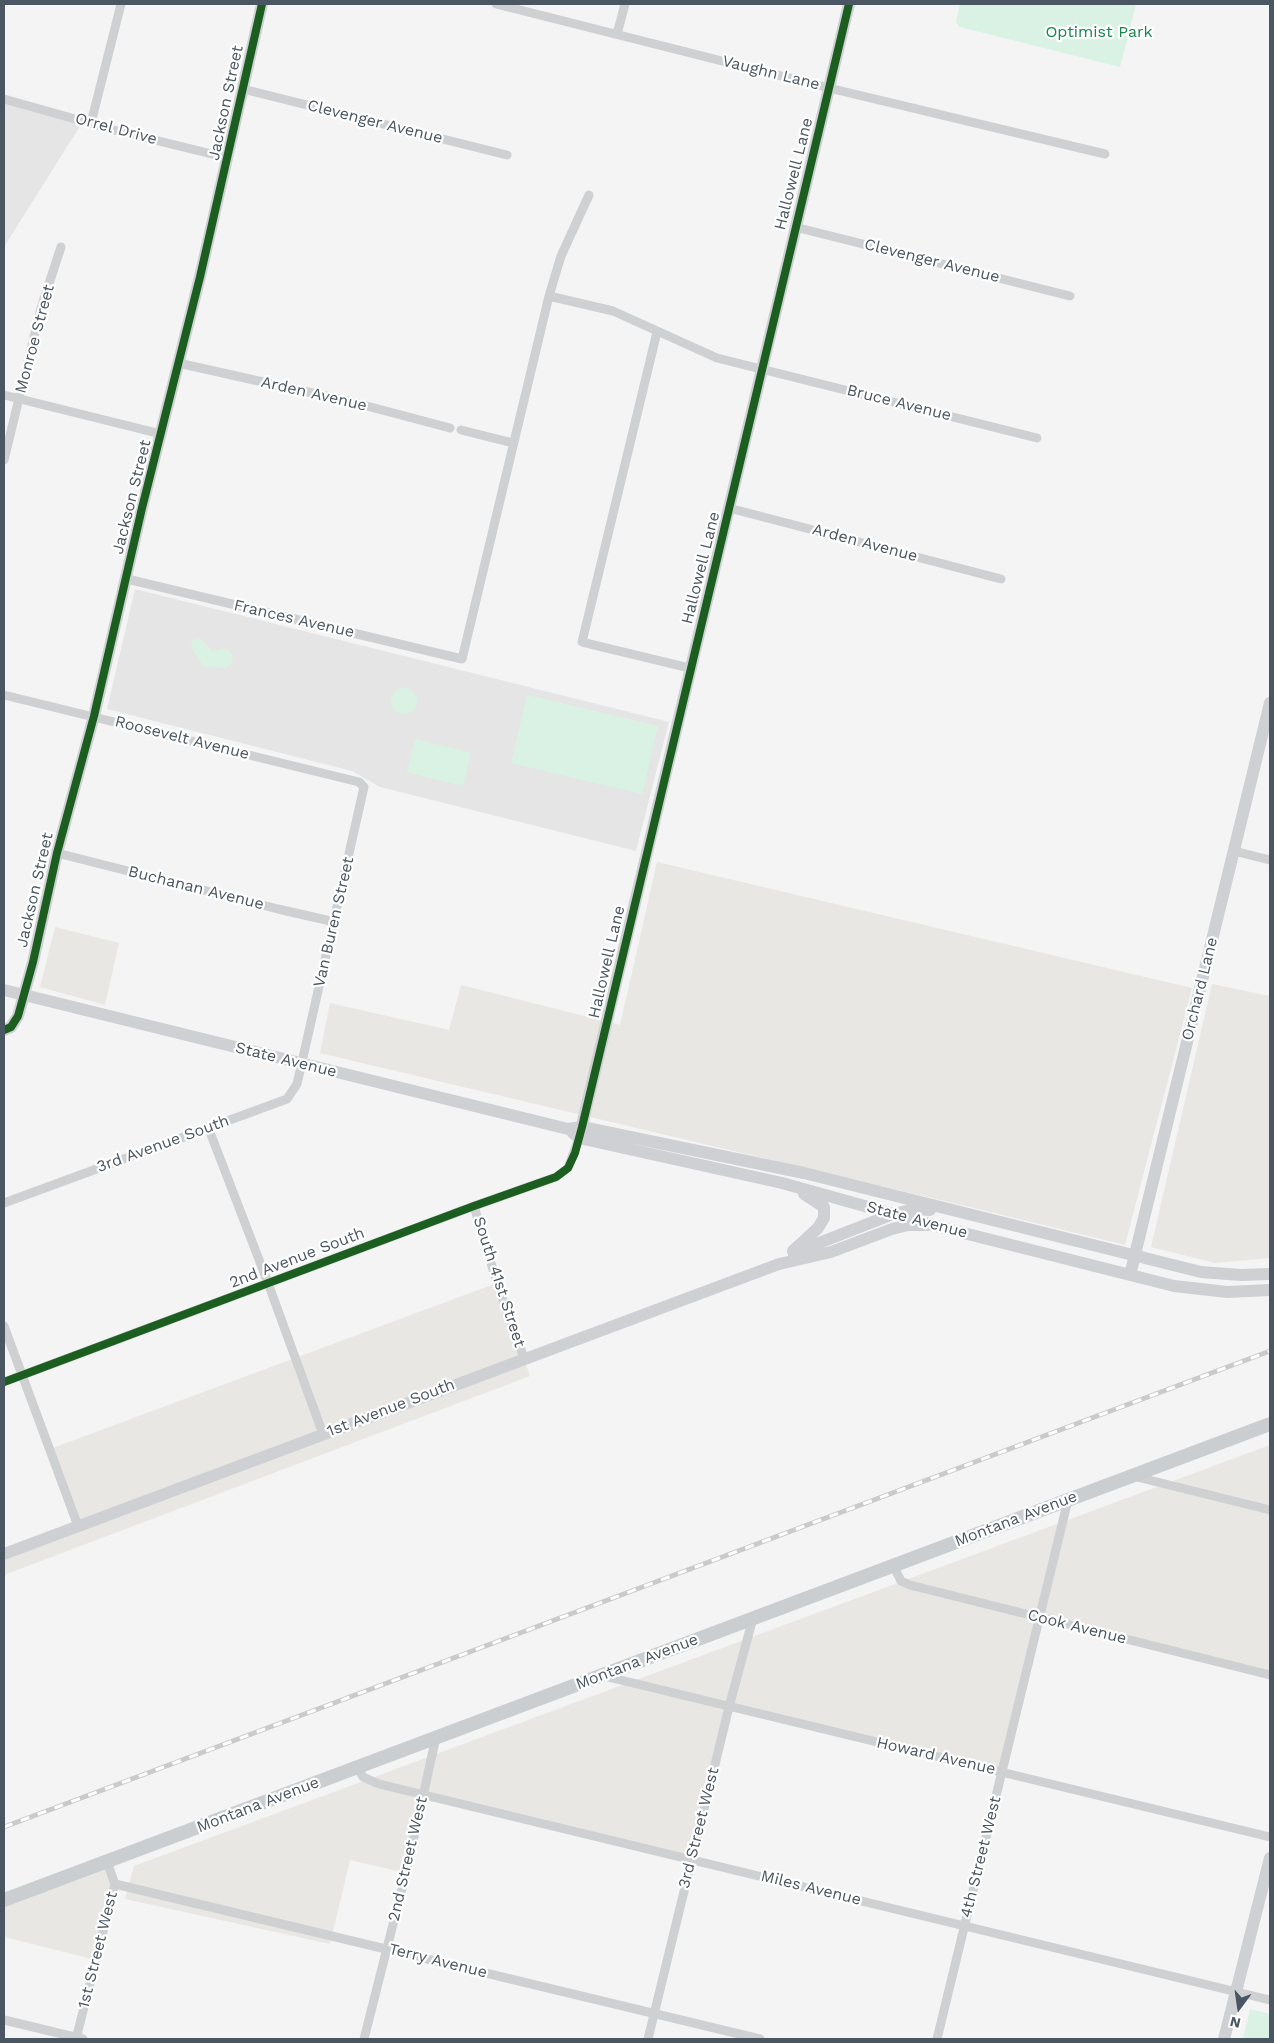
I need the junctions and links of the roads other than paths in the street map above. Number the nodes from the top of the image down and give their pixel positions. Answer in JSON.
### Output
{"nodes":[{"id":1,"x":121,"y":4,"type":"edge"},
{"id":2,"x":262,"y":4,"type":"edge"},
{"id":3,"x":496,"y":4,"type":"edge"},
{"id":4,"x":625,"y":4,"type":"edge"},
{"id":5,"x":848,"y":4,"type":"edge"},
{"id":6,"x":617,"y":34,"type":"junction"},
{"id":7,"x":829,"y":88,"type":"junction"},
{"id":8,"x":243,"y":89,"type":"junction"},
{"id":9,"x":4,"y":99,"type":"edge"},
{"id":10,"x":91,"y":123,"type":"junction"},
{"id":11,"x":1105,"y":154,"type":"dead end"},
{"id":12,"x":507,"y":155,"type":"dead end"},
{"id":13,"x":228,"y":158,"type":"junction"},
{"id":14,"x":589,"y":195,"type":"dead end"},
{"id":15,"x":795,"y":227,"type":"junction"},
{"id":16,"x":61,"y":247,"type":"dead end"},
{"id":17,"x":549,"y":296,"type":"junction"},
{"id":18,"x":1070,"y":296,"type":"dead end"},
{"id":19,"x":658,"y":332,"type":"junction"},
{"id":20,"x":178,"y":363,"type":"junction"},
{"id":21,"x":762,"y":368,"type":"junction"},
{"id":22,"x":4,"y":395,"type":"edge"},
{"id":23,"x":19,"y":398,"type":"junction"},
{"id":24,"x":450,"y":428,"type":"dead end"},
{"id":25,"x":461,"y":430,"type":"dead end"},
{"id":26,"x":162,"y":434,"type":"junction"},
{"id":27,"x":1037,"y":438,"type":"dead end"},
{"id":28,"x":513,"y":443,"type":"junction"},
{"id":29,"x":4,"y":460,"type":"edge"},
{"id":30,"x":729,"y":508,"type":"junction"},
{"id":31,"x":1001,"y":578,"type":"dead end"},
{"id":32,"x":126,"y":579,"type":"junction"},
{"id":33,"x":690,"y":668,"type":"junction"},
{"id":34,"x":4,"y":694,"type":"edge"},
{"id":35,"x":1270,"y":704,"type":"edge"},
{"id":36,"x":94,"y":716,"type":"junction"},
{"id":37,"x":360,"y":782,"type":"joint"},
{"id":38,"x":1234,"y":851,"type":"junction"},
{"id":39,"x":57,"y":853,"type":"junction"},
{"id":40,"x":1270,"y":860,"type":"edge"},
{"id":41,"x":335,"y":922,"type":"junction"},
{"id":42,"x":4,"y":990,"type":"edge"},
{"id":43,"x":24,"y":995,"type":"junction"},
{"id":44,"x":4,"y":1030,"type":"edge"},
{"id":45,"x":302,"y":1064,"type":"junction"},
{"id":46,"x":208,"y":1127,"type":"junction"},
{"id":47,"x":580,"y":1133,"type":"junction"},
{"id":48,"x":782,"y":1183,"type":"junction"},
{"id":49,"x":4,"y":1203,"type":"edge"},
{"id":50,"x":474,"y":1206,"type":"junction"},
{"id":51,"x":893,"y":1214,"type":"junction"},
{"id":52,"x":931,"y":1225,"type":"junction"},
{"id":53,"x":1038,"y":1232,"type":"junction"},
{"id":54,"x":1135,"y":1256,"type":"junction"},
{"id":55,"x":779,"y":1264,"type":"junction"},
{"id":56,"x":1270,"y":1274,"type":"edge"},
{"id":57,"x":1130,"y":1275,"type":"junction"},
{"id":58,"x":268,"y":1283,"type":"junction"},
{"id":59,"x":1270,"y":1290,"type":"edge"},
{"id":60,"x":4,"y":1326,"type":"edge"},
{"id":61,"x":524,"y":1358,"type":"junction"},
{"id":62,"x":22,"y":1376,"type":"junction"},
{"id":63,"x":4,"y":1382,"type":"edge"},
{"id":64,"x":1269,"y":1425,"type":"edge"},
{"id":65,"x":323,"y":1434,"type":"junction"},
{"id":66,"x":1132,"y":1476,"type":"junction"},
{"id":67,"x":1068,"y":1500,"type":"junction"},
{"id":68,"x":1270,"y":1510,"type":"edge"},
{"id":69,"x":78,"y":1526,"type":"junction"},
{"id":70,"x":4,"y":1554,"type":"edge"},
{"id":71,"x":893,"y":1565,"type":"junction"},
{"id":72,"x":753,"y":1618,"type":"junction"},
{"id":73,"x":1039,"y":1618,"type":"junction"},
{"id":74,"x":601,"y":1675,"type":"junction"},
{"id":75,"x":1270,"y":1675,"type":"edge"},
{"id":76,"x":729,"y":1707,"type":"junction"},
{"id":77,"x":436,"y":1737,"type":"junction"},
{"id":78,"x":357,"y":1767,"type":"junction"},
{"id":79,"x":1002,"y":1772,"type":"junction"},
{"id":80,"x":424,"y":1795,"type":"junction"},
{"id":81,"x":1270,"y":1837,"type":"edge"},
{"id":82,"x":1270,"y":1858,"type":"edge"},
{"id":83,"x":692,"y":1859,"type":"junction"},
{"id":84,"x":107,"y":1862,"type":"junction"},
{"id":85,"x":115,"y":1884,"type":"junction"},
{"id":86,"x":4,"y":1900,"type":"edge"},
{"id":87,"x":965,"y":1926,"type":"junction"},
{"id":88,"x":387,"y":1949,"type":"junction"},
{"id":89,"x":1237,"y":1992,"type":"junction"},
{"id":90,"x":1270,"y":2000,"type":"edge"},
{"id":91,"x":654,"y":2014,"type":"junction"},
{"id":92,"x":4,"y":2020,"type":"edge"},
{"id":93,"x":79,"y":2039,"type":"edge"},
{"id":94,"x":364,"y":2039,"type":"edge"},
{"id":95,"x":648,"y":2039,"type":"edge"},
{"id":96,"x":760,"y":2039,"type":"edge"},
{"id":97,"x":937,"y":2039,"type":"edge"},
{"id":98,"x":1224,"y":2039,"type":"edge"}],
"edges":[{"from":1,"to":10,"type":"street"},
{"from":2,"to":8,"type":"street","name":"Jackson Street"},
{"from":3,"to":6,"type":"street","name":"Vaughn Lane"},
{"from":4,"to":6,"type":"street"},
{"from":5,"to":7,"type":"street","name":"Hallowell Lane"},
{"from":6,"to":7,"type":"street","name":"Vaughn Lane"},
{"from":7,"to":11,"type":"street","name":"Vaughn Lane"},
{"from":7,"to":15,"type":"street","name":"Hallowell Lane"},
{"from":8,"to":12,"type":"street","name":"Clevenger Avenue"},
{"from":8,"to":13,"type":"street","name":"Jackson Street"},
{"from":9,"to":10,"type":"street","name":"Orrel Drive"},
{"from":10,"to":13,"type":"street","name":"Orrel Drive"},
{"from":13,"to":20,"type":"street","name":"Jackson Street"},
{"from":14,"to":17,"type":"street"},
{"from":15,"to":18,"type":"street","name":"Clevenger Avenue"},
{"from":15,"to":21,"type":"street","name":"Hallowell Lane"},
{"from":16,"to":23,"type":"street","name":"Monroe Street"},
{"from":17,"to":19,"type":"street","name":"Bruce Avenue"},
{"from":17,"to":28,"type":"street"},
{"from":19,"to":21,"type":"street","name":"Bruce Avenue"},
{"from":19,"to":33,"type":"street"},
{"from":20,"to":24,"type":"street","name":"Arden Avenue"},
{"from":20,"to":26,"type":"street","name":"Jackson Street"},
{"from":21,"to":27,"type":"street","name":"Bruce Avenue"},
{"from":21,"to":30,"type":"street","name":"Hallowell Lane"},
{"from":22,"to":23,"type":"street"},
{"from":23,"to":26,"type":"street"},
{"from":23,"to":29,"type":"street","name":"Monroe Street"},
{"from":25,"to":28,"type":"street"},
{"from":26,"to":32,"type":"street","name":"Jackson Street"},
{"from":28,"to":32,"type":"street","name":"Frances Avenue"},
{"from":30,"to":31,"type":"street","name":"Arden Avenue"},
{"from":30,"to":33,"type":"street","name":"Hallowell Lane"},
{"from":32,"to":36,"type":"street","name":"Jackson Street"},
{"from":33,"to":47,"type":"street","name":"Hallowell Lane"},
{"from":34,"to":36,"type":"street","name":"Roosevelt Avenue"},
{"from":35,"to":38,"type":"street","name":"Orchard Lane"},
{"from":36,"to":37,"type":"street","name":"Roosevelt Avenue"},
{"from":36,"to":39,"type":"street","name":"Jackson Street"},
{"from":37,"to":41,"type":"street","name":"Van Buren Street"},
{"from":38,"to":40,"type":"street"},
{"from":38,"to":54,"type":"street","name":"Orchard Lane"},
{"from":39,"to":41,"type":"street","name":"Buchanan Avenue"},
{"from":39,"to":43,"type":"street","name":"Jackson Street"},
{"from":41,"to":45,"type":"street","name":"Van Buren Street"},
{"from":42,"to":43,"type":"street","name":"State Avenue"},
{"from":43,"to":44,"type":"street","name":"Jackson Street"},
{"from":43,"to":45,"type":"street","name":"State Avenue"},
{"from":45,"to":46,"type":"street","name":"3rd Avenue South"},
{"from":45,"to":47,"type":"street","name":"State Avenue"},
{"from":46,"to":49,"type":"street","name":"3rd Avenue South"},
{"from":46,"to":58,"type":"street"},
{"from":47,"to":48,"type":"street","name":"State Avenue"},
{"from":47,"to":50,"type":"street","name":"2nd Avenue South"},
{"from":47,"to":53,"type":"street","name":"State Avenue"},
{"from":48,"to":51,"type":"street","name":"State Avenue"},
{"from":48,"to":55,"type":"street"},
{"from":50,"to":58,"type":"street","name":"2nd Avenue South"},
{"from":50,"to":61,"type":"street","name":"South 41st Street"},
{"from":51,"to":52,"type":"street","name":"State Avenue"},
{"from":51,"to":53,"type":"street","name":"1st Avenue South"},
{"from":51,"to":55,"type":"street","name":"1st Avenue South"},
{"from":52,"to":55,"type":"street","name":"1st Avenue South"},
{"from":52,"to":57,"type":"street","name":"State Avenue"},
{"from":53,"to":54,"type":"street","name":"State Avenue"},
{"from":54,"to":56,"type":"street","name":"State Avenue"},
{"from":54,"to":57,"type":"street","name":"Orchard Lane"},
{"from":55,"to":61,"type":"street","name":"1st Avenue South"},
{"from":57,"to":59,"type":"street","name":"State Avenue"},
{"from":58,"to":62,"type":"street","name":"2nd Avenue South"},
{"from":58,"to":65,"type":"street"},
{"from":60,"to":62,"type":"street"},
{"from":61,"to":65,"type":"street","name":"1st Avenue South"},
{"from":62,"to":63,"type":"street","name":"2nd Avenue South"},
{"from":62,"to":69,"type":"street"},
{"from":64,"to":66,"type":"main road","name":"Montana Avenue"},
{"from":65,"to":69,"type":"street","name":"1st Avenue South"},
{"from":66,"to":67,"type":"main road","name":"Montana Avenue"},
{"from":66,"to":68,"type":"street"},
{"from":67,"to":71,"type":"main road","name":"Montana Avenue"},
{"from":67,"to":73,"type":"street","name":"4th Street West"},
{"from":69,"to":70,"type":"street","name":"1st Avenue South"},
{"from":71,"to":72,"type":"main road","name":"Montana Avenue"},
{"from":71,"to":73,"type":"street","name":"Cook Avenue"},
{"from":72,"to":74,"type":"main road","name":"Montana Avenue"},
{"from":72,"to":76,"type":"street","name":"3rd Street West"},
{"from":73,"to":75,"type":"street","name":"Cook Avenue"},
{"from":73,"to":79,"type":"street","name":"4th Street West"},
{"from":74,"to":76,"type":"street","name":"Howard Avenue"},
{"from":74,"to":77,"type":"main road","name":"Montana Avenue"},
{"from":76,"to":79,"type":"street","name":"Howard Avenue"},
{"from":76,"to":83,"type":"street","name":"3rd Street West"},
{"from":77,"to":78,"type":"main road","name":"Montana Avenue"},
{"from":77,"to":80,"type":"street","name":"2nd Street West"},
{"from":78,"to":80,"type":"street","name":"Miles Avenue"},
{"from":78,"to":84,"type":"main road","name":"Montana Avenue"},
{"from":79,"to":81,"type":"street","name":"Howard Avenue"},
{"from":79,"to":87,"type":"street","name":"4th Street West"},
{"from":80,"to":83,"type":"street","name":"Miles Avenue"},
{"from":80,"to":88,"type":"street","name":"2nd Street West"},
{"from":82,"to":89,"type":"street"},
{"from":83,"to":87,"type":"street","name":"Miles Avenue"},
{"from":83,"to":91,"type":"street","name":"3rd Street West"},
{"from":84,"to":85,"type":"street","name":"1st Street West"},
{"from":84,"to":86,"type":"main road","name":"Montana Avenue"},
{"from":85,"to":88,"type":"street","name":"Terry Avenue"},
{"from":85,"to":93,"type":"street","name":"1st Street West"},
{"from":87,"to":89,"type":"street","name":"Miles Avenue"},
{"from":87,"to":97,"type":"street","name":"4th Street West"},
{"from":88,"to":91,"type":"street","name":"Terry Avenue"},
{"from":88,"to":94,"type":"street","name":"2nd Street West"},
{"from":89,"to":90,"type":"street","name":"Miles Avenue"},
{"from":89,"to":98,"type":"street"},
{"from":91,"to":95,"type":"street","name":"3rd Street West"},
{"from":91,"to":96,"type":"street","name":"Terry Avenue"},
{"from":92,"to":93,"type":"street"}]}
